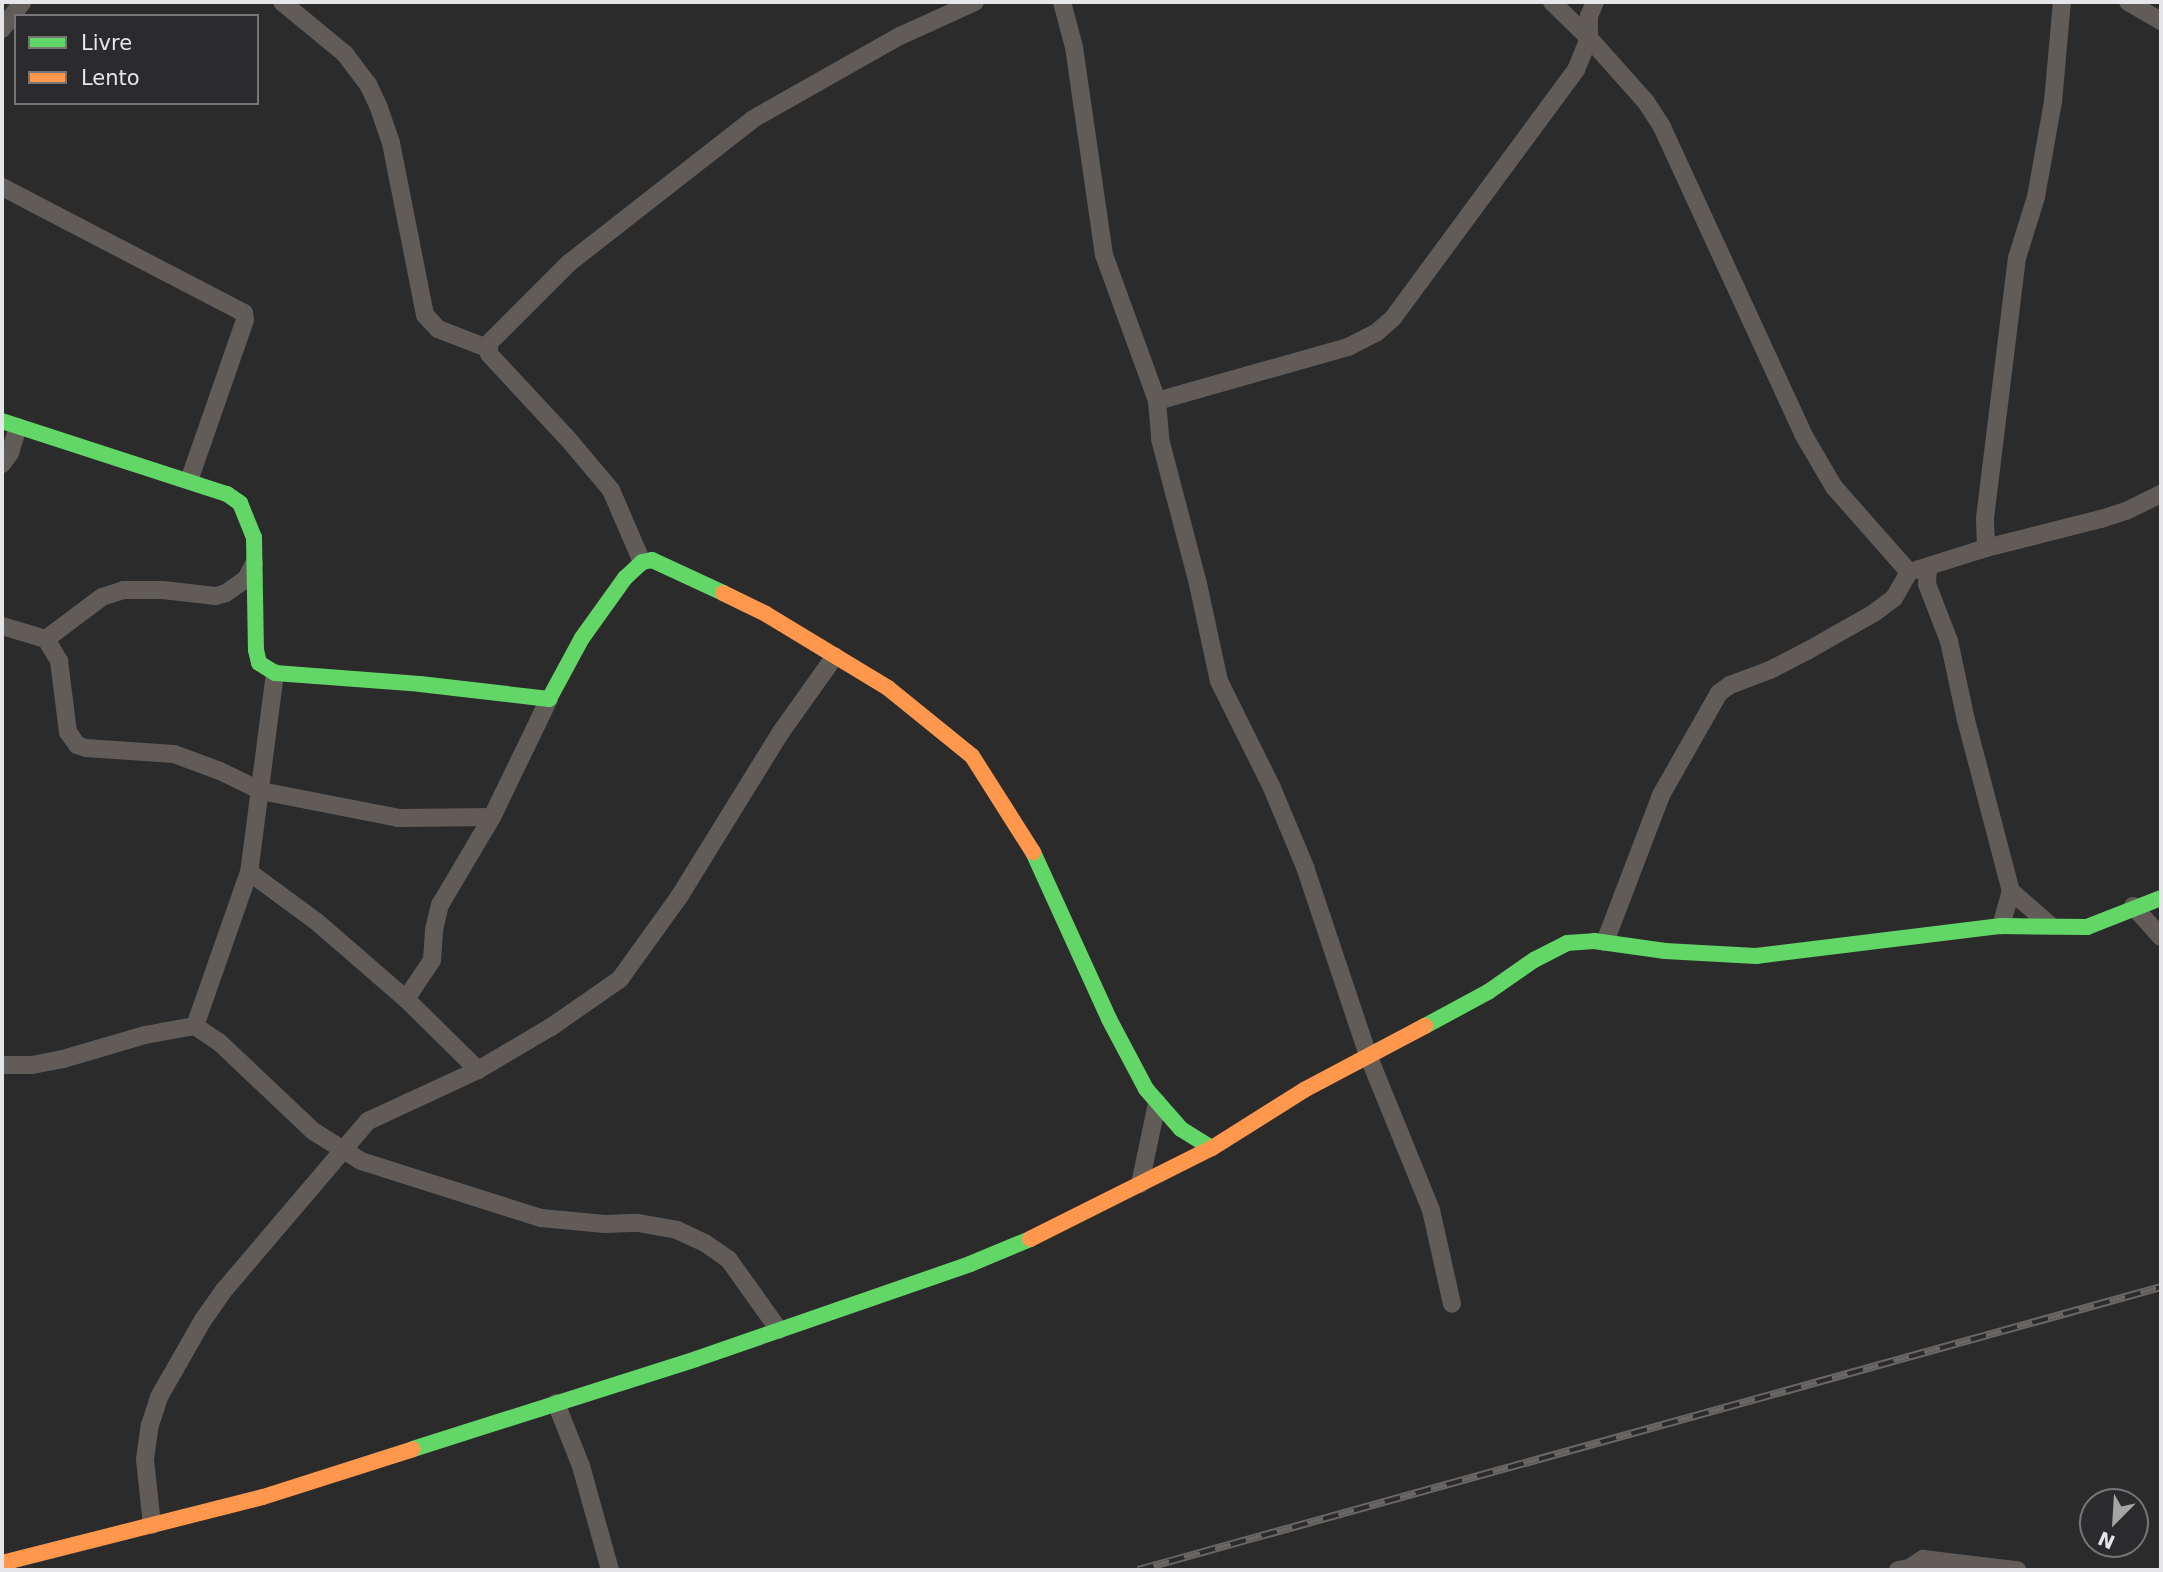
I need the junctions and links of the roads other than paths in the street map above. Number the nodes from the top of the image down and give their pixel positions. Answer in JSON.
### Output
{"nodes":[{"id":1,"x":22,"y":2,"type":"edge"},
{"id":2,"x":282,"y":2,"type":"edge"},
{"id":3,"x":975,"y":2,"type":"edge"},
{"id":4,"x":1062,"y":2,"type":"edge"},
{"id":5,"x":1552,"y":2,"type":"edge"},
{"id":6,"x":1595,"y":2,"type":"edge"},
{"id":7,"x":2063,"y":2,"type":"edge"},
{"id":8,"x":2128,"y":2,"type":"edge"},
{"id":9,"x":2161,"y":21,"type":"edge"},
{"id":10,"x":2,"y":29,"type":"edge"},
{"id":11,"x":1589,"y":37,"type":"junction"},
{"id":12,"x":2,"y":187,"type":"edge"},
{"id":13,"x":487,"y":348,"type":"junction"},
{"id":14,"x":1157,"y":401,"type":"junction"},
{"id":15,"x":10,"y":424,"type":"edge"},
{"id":16,"x":2,"y":464,"type":"edge"},
{"id":17,"x":189,"y":481,"type":"junction"},
{"id":18,"x":2161,"y":494,"type":"edge"},
{"id":19,"x":1986,"y":548,"type":"junction"},
{"id":20,"x":642,"y":562,"type":"junction"},
{"id":21,"x":254,"y":564,"type":"junction"},
{"id":22,"x":1928,"y":568,"type":"junction"},
{"id":23,"x":1909,"y":572,"type":"junction"},
{"id":24,"x":2,"y":626,"type":"edge"},
{"id":25,"x":46,"y":639,"type":"junction"},
{"id":26,"x":835,"y":656,"type":"junction"},
{"id":27,"x":275,"y":673,"type":"junction"},
{"id":28,"x":549,"y":699,"type":"junction"},
{"id":29,"x":261,"y":791,"type":"junction"},
{"id":30,"x":492,"y":817,"type":"junction"},
{"id":31,"x":249,"y":872,"type":"junction"},
{"id":32,"x":2011,"y":891,"type":"junction"},
{"id":33,"x":2161,"y":898,"type":"edge"},
{"id":34,"x":2133,"y":906,"type":"junction"},
{"id":35,"x":2001,"y":926,"type":"junction"},
{"id":36,"x":2051,"y":926,"type":"junction"},
{"id":37,"x":2161,"y":937,"type":"edge"},
{"id":38,"x":1605,"y":942,"type":"junction"},
{"id":39,"x":406,"y":999,"type":"junction"},
{"id":40,"x":195,"y":1026,"type":"junction"},
{"id":41,"x":1368,"y":1055,"type":"junction"},
{"id":42,"x":2,"y":1065,"type":"edge"},
{"id":43,"x":478,"y":1070,"type":"junction"},
{"id":44,"x":1157,"y":1103,"type":"junction"},
{"id":45,"x":1212,"y":1149,"type":"junction"},
{"id":46,"x":343,"y":1151,"type":"junction"},
{"id":47,"x":1140,"y":1184,"type":"junction"},
{"id":48,"x":1452,"y":1304,"type":"dead end"},
{"id":49,"x":779,"y":1330,"type":"junction"},
{"id":50,"x":556,"y":1403,"type":"junction"},
{"id":51,"x":152,"y":1525,"type":"junction"},
{"id":52,"x":2,"y":1563,"type":"edge"},
{"id":53,"x":610,"y":1570,"type":"edge"},
{"id":54,"x":1898,"y":1570,"type":"edge"},
{"id":55,"x":2017,"y":1570,"type":"edge"}],
"edges":[{"from":1,"to":10,"type":"street"},
{"from":2,"to":13,"type":"street"},
{"from":3,"to":13,"type":"street"},
{"from":4,"to":14,"type":"street"},
{"from":5,"to":11,"type":"street"},
{"from":6,"to":11,"type":"street"},
{"from":7,"to":19,"type":"street"},
{"from":8,"to":9,"type":"street"},
{"from":11,"to":14,"type":"street"},
{"from":11,"to":23,"type":"street"},
{"from":12,"to":17,"type":"street"},
{"from":13,"to":20,"type":"street"},
{"from":14,"to":41,"type":"street"},
{"from":15,"to":16,"type":"street"},
{"from":15,"to":17,"type":"street"},
{"from":17,"to":21,"type":"street"},
{"from":18,"to":19,"type":"street"},
{"from":19,"to":22,"type":"street"},
{"from":20,"to":26,"type":"street"},
{"from":20,"to":28,"type":"street"},
{"from":21,"to":25,"type":"street"},
{"from":21,"to":27,"type":"street"},
{"from":22,"to":23,"type":"street"},
{"from":22,"to":32,"type":"street"},
{"from":23,"to":38,"type":"street"},
{"from":24,"to":25,"type":"street"},
{"from":25,"to":29,"type":"street"},
{"from":26,"to":43,"type":"street"},
{"from":26,"to":44,"type":"street"},
{"from":27,"to":28,"type":"street"},
{"from":27,"to":29,"type":"street"},
{"from":28,"to":30,"type":"street"},
{"from":29,"to":30,"type":"street"},
{"from":29,"to":31,"type":"street"},
{"from":30,"to":39,"type":"street"},
{"from":31,"to":39,"type":"street"},
{"from":31,"to":40,"type":"street"},
{"from":32,"to":35,"type":"street"},
{"from":32,"to":36,"type":"street"},
{"from":33,"to":34,"type":"street"},
{"from":34,"to":36,"type":"street"},
{"from":34,"to":37,"type":"street"},
{"from":35,"to":36,"type":"street"},
{"from":35,"to":38,"type":"street"},
{"from":38,"to":41,"type":"street"},
{"from":39,"to":43,"type":"street"},
{"from":40,"to":42,"type":"street"},
{"from":40,"to":46,"type":"street"},
{"from":41,"to":45,"type":"street"},
{"from":41,"to":48,"type":"street"},
{"from":43,"to":46,"type":"street"},
{"from":44,"to":45,"type":"street"},
{"from":44,"to":47,"type":"street"},
{"from":45,"to":47,"type":"street"},
{"from":46,"to":49,"type":"street"},
{"from":46,"to":51,"type":"street"},
{"from":47,"to":49,"type":"street"},
{"from":49,"to":50,"type":"street"},
{"from":50,"to":51,"type":"street"},
{"from":50,"to":53,"type":"street"},
{"from":51,"to":52,"type":"street"},
{"from":54,"to":55,"type":"street"}]}
